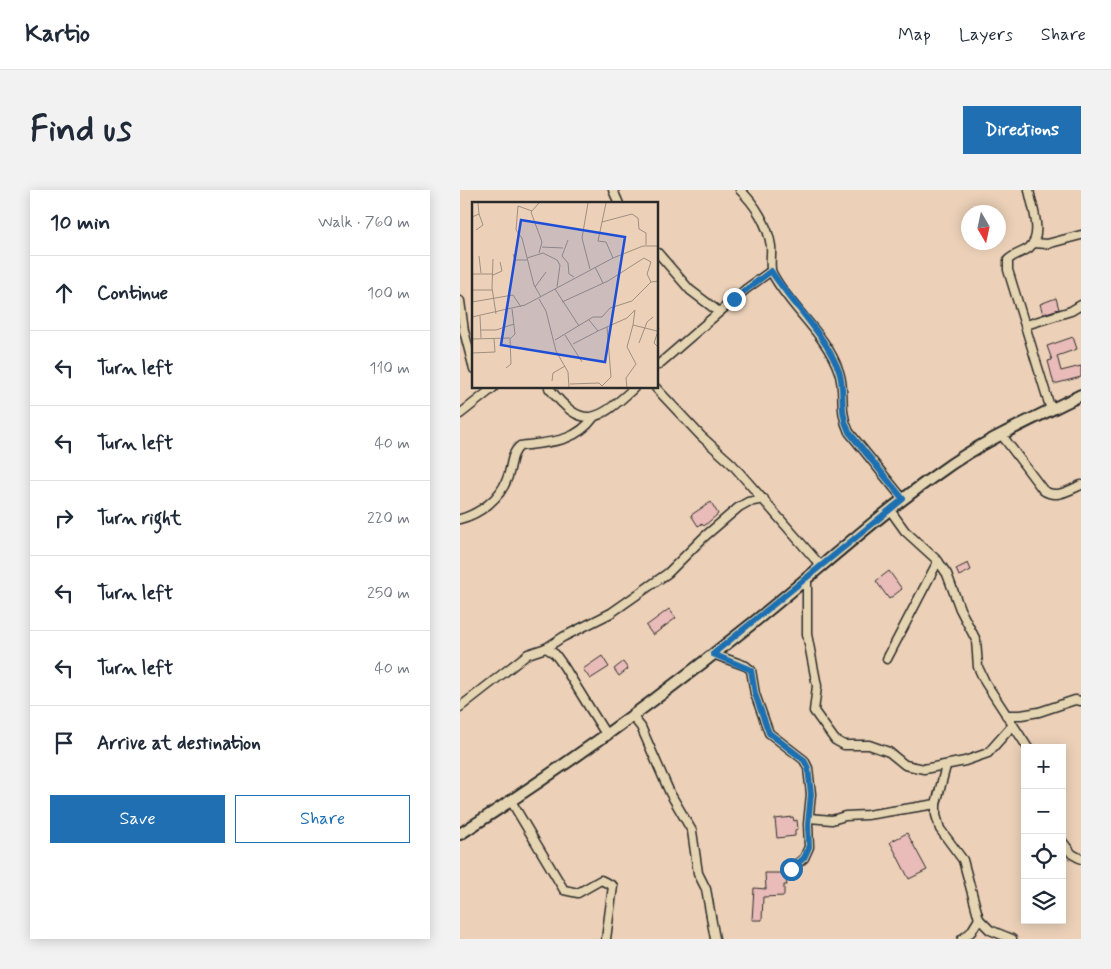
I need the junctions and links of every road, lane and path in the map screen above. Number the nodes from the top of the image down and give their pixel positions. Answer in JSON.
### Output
{"nodes":[{"id":1,"x":613,"y":190,"type":"edge"},
{"id":2,"x":740,"y":190,"type":"edge"},
{"id":3,"x":1028,"y":190,"type":"edge"},
{"id":4,"x":618,"y":202,"type":"edge"},
{"id":5,"x":1081,"y":235,"type":"edge"},
{"id":6,"x":1033,"y":242,"type":"junction"},
{"id":7,"x":662,"y":266,"type":"edge"},
{"id":8,"x":771,"y":271,"type":"junction"},
{"id":9,"x":460,"y":301,"type":"edge"},
{"id":10,"x":1081,"y":305,"type":"edge"},
{"id":11,"x":720,"y":312,"type":"junction"},
{"id":12,"x":1026,"y":325,"type":"junction"},
{"id":13,"x":472,"y":362,"type":"edge"},
{"id":14,"x":659,"y":364,"type":"edge"},
{"id":15,"x":550,"y":389,"type":"edge"},
{"id":16,"x":633,"y":389,"type":"edge"},
{"id":17,"x":657,"y":389,"type":"edge"},
{"id":18,"x":480,"y":391,"type":"edge"},
{"id":19,"x":1081,"y":395,"type":"edge"},
{"id":20,"x":1051,"y":410,"type":"junction"},
{"id":21,"x":460,"y":414,"type":"edge"},
{"id":22,"x":594,"y":417,"type":"junction"},
{"id":23,"x":1001,"y":434,"type":"junction"},
{"id":24,"x":1081,"y":485,"type":"edge"},
{"id":25,"x":764,"y":499,"type":"junction"},
{"id":26,"x":903,"y":499,"type":"junction"},
{"id":27,"x":890,"y":510,"type":"junction"},
{"id":28,"x":460,"y":519,"type":"edge"},
{"id":29,"x":938,"y":561,"type":"junction"},
{"id":30,"x":821,"y":566,"type":"junction"},
{"id":31,"x":807,"y":578,"type":"junction"},
{"id":32,"x":546,"y":648,"type":"junction"},
{"id":33,"x":713,"y":654,"type":"junction"},
{"id":34,"x":887,"y":660,"type":"dead end"},
{"id":35,"x":1081,"y":701,"type":"edge"},
{"id":36,"x":460,"y":707,"type":"edge"},
{"id":37,"x":1006,"y":714,"type":"junction"},
{"id":38,"x":632,"y":716,"type":"junction"},
{"id":39,"x":1012,"y":726,"type":"junction"},
{"id":40,"x":607,"y":736,"type":"junction"},
{"id":41,"x":1025,"y":744,"type":"edge"},
{"id":42,"x":946,"y":766,"type":"junction"},
{"id":43,"x":511,"y":801,"type":"junction"},
{"id":44,"x":936,"y":804,"type":"junction"},
{"id":45,"x":810,"y":809,"type":"junction"},
{"id":46,"x":808,"y":818,"type":"junction"},
{"id":47,"x":819,"y":818,"type":"junction"},
{"id":48,"x":460,"y":834,"type":"edge"},
{"id":49,"x":1066,"y":846,"type":"edge"},
{"id":50,"x":1081,"y":858,"type":"edge"},
{"id":51,"x":791,"y":869,"type":"dead end"},
{"id":52,"x":979,"y":919,"type":"junction"},
{"id":53,"x":606,"y":939,"type":"edge"},
{"id":54,"x":715,"y":939,"type":"edge"},
{"id":55,"x":962,"y":939,"type":"edge"},
{"id":56,"x":1012,"y":939,"type":"edge"}],
"edges":[{"from":1,"to":4,"type":"street"},
{"from":2,"to":8,"type":"street"},
{"from":3,"to":6,"type":"street"},
{"from":5,"to":6,"type":"street"},
{"from":6,"to":12,"type":"street"},
{"from":7,"to":11,"type":"street"},
{"from":8,"to":11,"type":"street"},
{"from":8,"to":26,"type":"street"},
{"from":9,"to":13,"type":"street"},
{"from":10,"to":12,"type":"street"},
{"from":11,"to":14,"type":"street"},
{"from":12,"to":20,"type":"street"},
{"from":15,"to":22,"type":"street"},
{"from":16,"to":22,"type":"street"},
{"from":17,"to":25,"type":"street"},
{"from":18,"to":21,"type":"street"},
{"from":19,"to":20,"type":"street"},
{"from":20,"to":23,"type":"street"},
{"from":22,"to":28,"type":"street"},
{"from":23,"to":24,"type":"street"},
{"from":23,"to":26,"type":"street"},
{"from":25,"to":30,"type":"street"},
{"from":25,"to":32,"type":"street"},
{"from":26,"to":27,"type":"street"},
{"from":27,"to":29,"type":"street"},
{"from":27,"to":30,"type":"street"},
{"from":29,"to":34,"type":"street"},
{"from":29,"to":37,"type":"street"},
{"from":30,"to":31,"type":"street"},
{"from":31,"to":33,"type":"street"},
{"from":31,"to":42,"type":"street"},
{"from":32,"to":36,"type":"street"},
{"from":32,"to":40,"type":"street"},
{"from":33,"to":38,"type":"street"},
{"from":33,"to":45,"type":"street"},
{"from":35,"to":37,"type":"street"},
{"from":37,"to":39,"type":"street"},
{"from":38,"to":40,"type":"street"},
{"from":38,"to":54,"type":"street"},
{"from":39,"to":41,"type":"street"},
{"from":39,"to":42,"type":"street"},
{"from":40,"to":43,"type":"street"},
{"from":42,"to":44,"type":"street"},
{"from":43,"to":48,"type":"street"},
{"from":43,"to":53,"type":"street"},
{"from":44,"to":47,"type":"street"},
{"from":44,"to":52,"type":"street"},
{"from":45,"to":46,"type":"street"},
{"from":45,"to":47,"type":"street"},
{"from":46,"to":47,"type":"street"},
{"from":46,"to":51,"type":"street"},
{"from":49,"to":50,"type":"street"},
{"from":52,"to":55,"type":"street"},
{"from":52,"to":56,"type":"street"}]}
